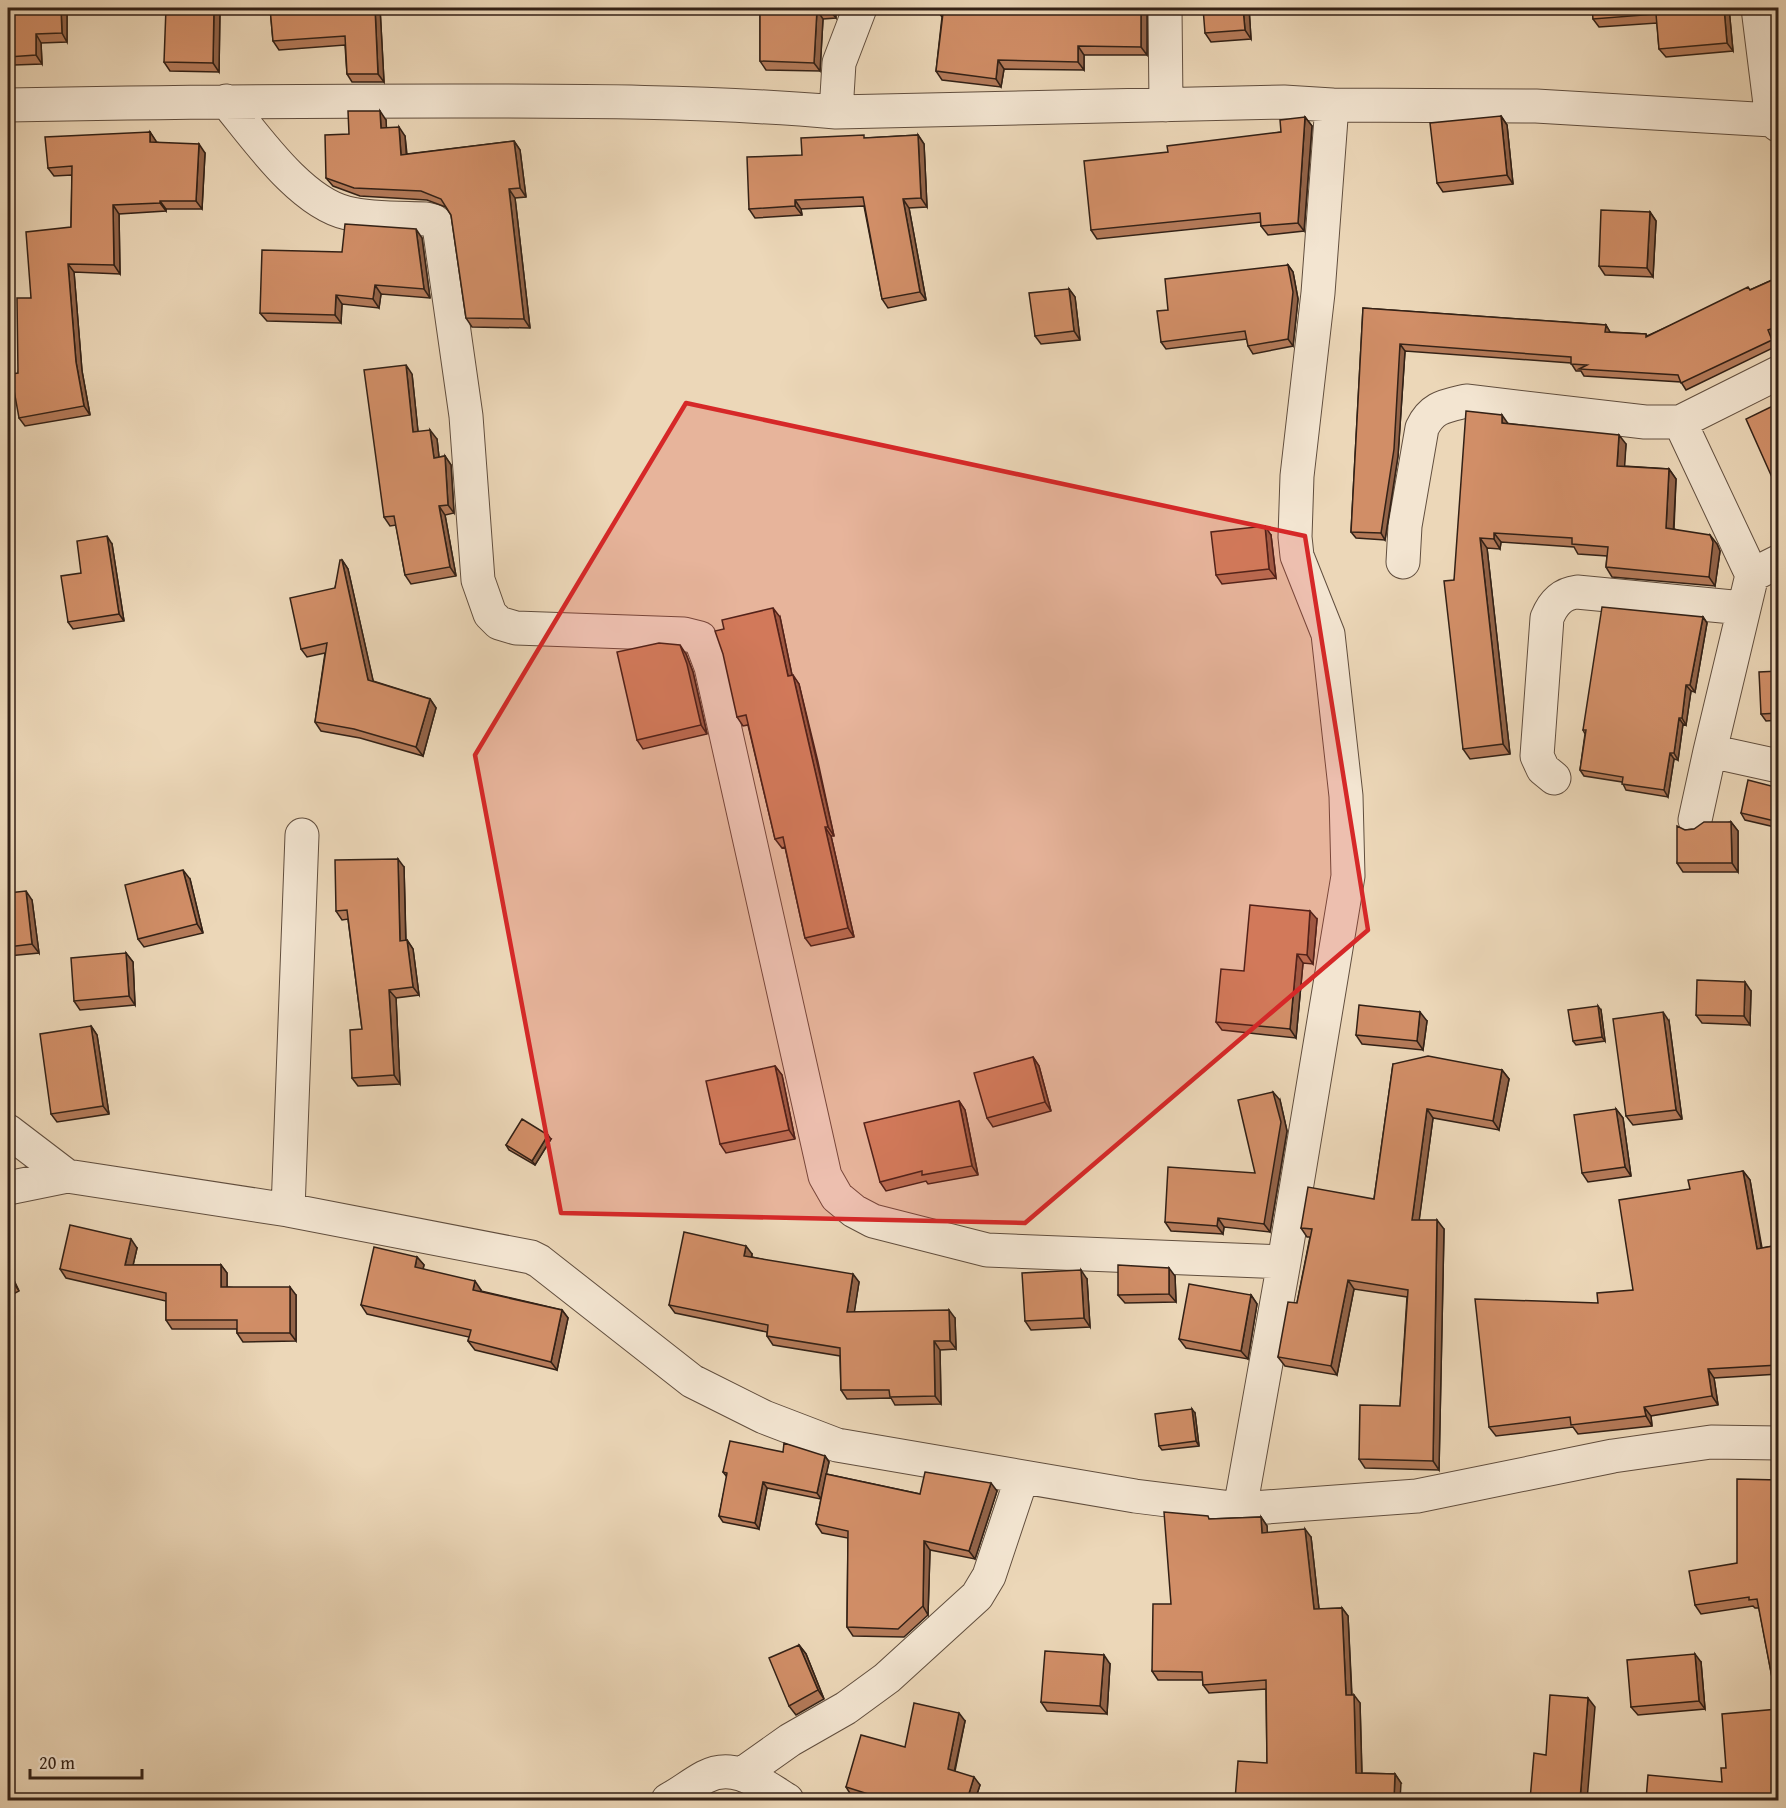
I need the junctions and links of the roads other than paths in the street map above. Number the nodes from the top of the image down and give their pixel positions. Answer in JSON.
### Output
{"nodes":[{"id":1,"x":860,"y":8,"type":"edge"},
{"id":2,"x":1166,"y":8,"type":"edge"},
{"id":3,"x":1758,"y":8,"type":"edge"},
{"id":4,"x":226,"y":101,"type":"junction"},
{"id":5,"x":8,"y":105,"type":"edge"},
{"id":6,"x":1166,"y":105,"type":"junction"},
{"id":7,"x":1332,"y":105,"type":"junction"},
{"id":8,"x":836,"y":112,"type":"junction"},
{"id":9,"x":1775,"y":123,"type":"edge"},
{"id":10,"x":1779,"y":373,"type":"edge"},
{"id":11,"x":1680,"y":422,"type":"junction"},
{"id":12,"x":1403,"y":562,"type":"dead end"},
{"id":13,"x":1765,"y":568,"type":"edge"},
{"id":14,"x":1743,"y":608,"type":"junction"},
{"id":15,"x":1710,"y":751,"type":"junction"},
{"id":16,"x":1779,"y":766,"type":"edge"},
{"id":17,"x":1554,"y":778,"type":"dead end"},
{"id":18,"x":1695,"y":820,"type":"dead end"},
{"id":19,"x":302,"y":835,"type":"dead end"},
{"id":20,"x":8,"y":1131,"type":"edge"},
{"id":21,"x":67,"y":1176,"type":"junction"},
{"id":22,"x":8,"y":1188,"type":"edge"},
{"id":23,"x":288,"y":1210,"type":"junction"},
{"id":24,"x":1284,"y":1262,"type":"junction"},
{"id":25,"x":1779,"y":1443,"type":"edge"},
{"id":26,"x":1022,"y":1477,"type":"junction"},
{"id":27,"x":1240,"y":1509,"type":"junction"},
{"id":28,"x":742,"y":1774,"type":"junction"},
{"id":29,"x":668,"y":1800,"type":"edge"},
{"id":30,"x":787,"y":1800,"type":"edge"}],
"edges":[{"from":1,"to":8,"type":"street"},
{"from":2,"to":6,"type":"street"},
{"from":3,"to":9,"type":"street"},
{"from":4,"to":5,"type":"street"},
{"from":4,"to":8,"type":"street"},
{"from":4,"to":24,"type":"street"},
{"from":6,"to":7,"type":"street"},
{"from":6,"to":8,"type":"street"},
{"from":7,"to":9,"type":"street"},
{"from":7,"to":24,"type":"street"},
{"from":10,"to":11,"type":"street"},
{"from":11,"to":12,"type":"street"},
{"from":11,"to":13,"type":"street"},
{"from":13,"to":14,"type":"street"},
{"from":14,"to":15,"type":"street"},
{"from":14,"to":17,"type":"street"},
{"from":15,"to":16,"type":"street"},
{"from":15,"to":18,"type":"street"},
{"from":19,"to":23,"type":"street"},
{"from":20,"to":21,"type":"street"},
{"from":21,"to":22,"type":"street"},
{"from":21,"to":23,"type":"street"},
{"from":23,"to":26,"type":"street"},
{"from":24,"to":27,"type":"street"},
{"from":25,"to":27,"type":"street"},
{"from":26,"to":27,"type":"street"},
{"from":26,"to":28,"type":"street"},
{"from":28,"to":29,"type":"street"},
{"from":28,"to":30,"type":"street"}]}
